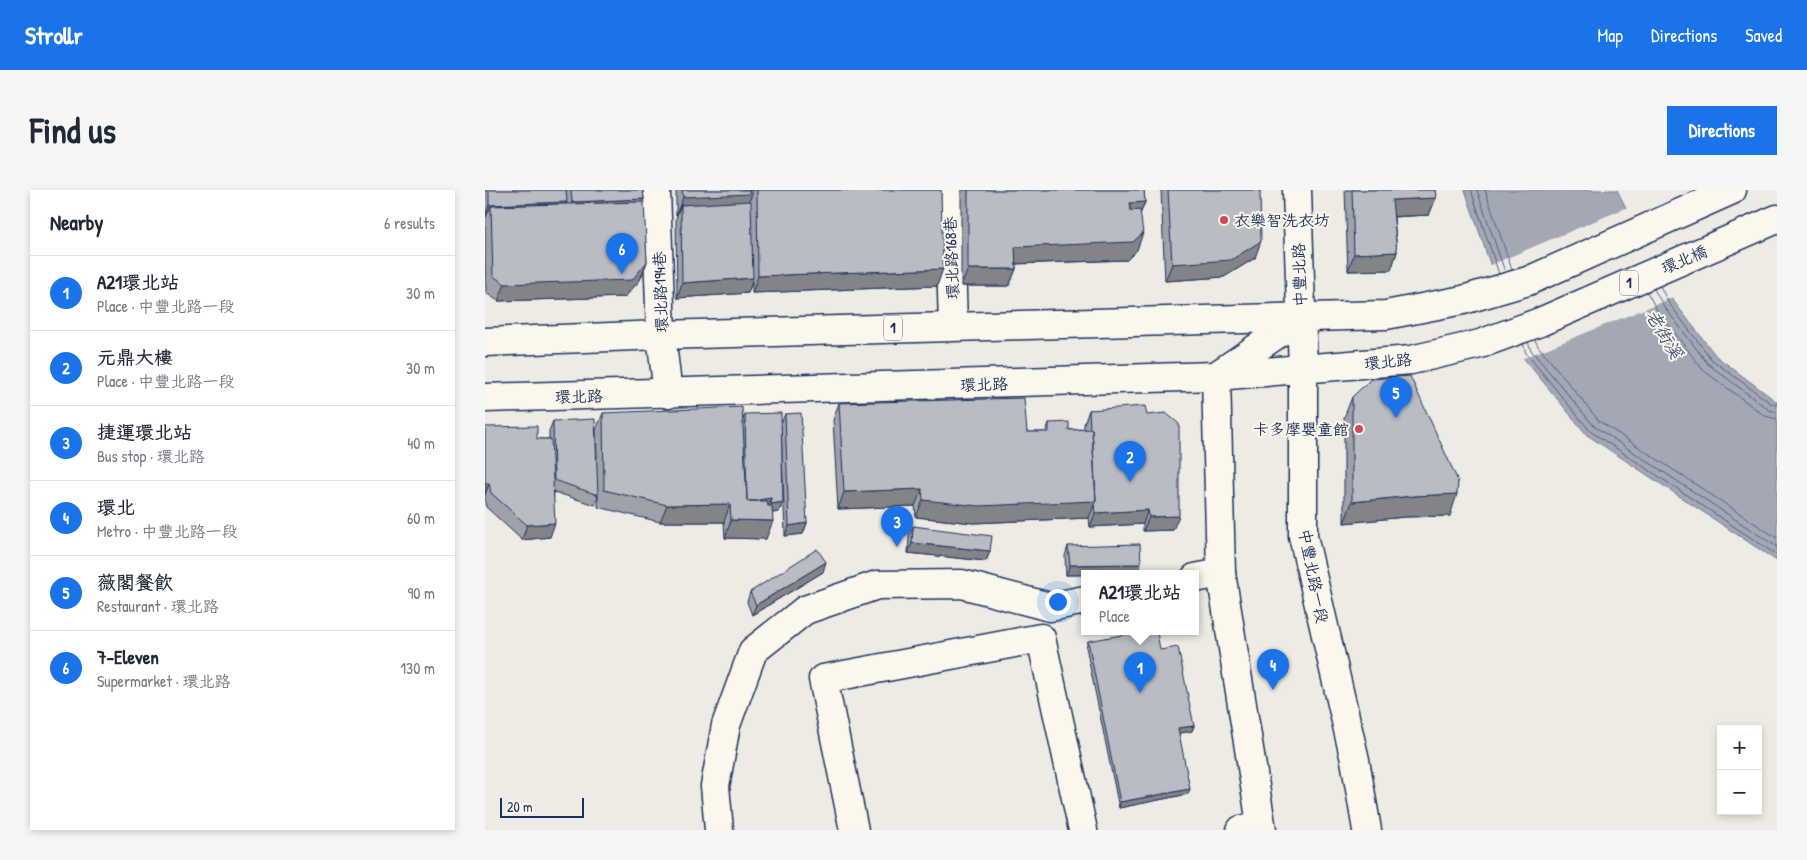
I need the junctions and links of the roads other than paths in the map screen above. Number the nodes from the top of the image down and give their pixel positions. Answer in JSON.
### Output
{"nodes":[{"id":1,"x":656,"y":190,"type":"edge"},
{"id":2,"x":949,"y":190,"type":"edge"},
{"id":3,"x":1297,"y":190,"type":"edge"},
{"id":4,"x":1732,"y":190,"type":"edge"},
{"id":5,"x":1777,"y":219,"type":"edge"},
{"id":6,"x":1301,"y":318,"type":"junction"},
{"id":7,"x":953,"y":326,"type":"junction"},
{"id":8,"x":661,"y":335,"type":"junction"},
{"id":9,"x":485,"y":342,"type":"edge"},
{"id":10,"x":1481,"y":344,"type":"joint"},
{"id":11,"x":1303,"y":370,"type":"junction"},
{"id":12,"x":1216,"y":376,"type":"junction"},
{"id":13,"x":668,"y":394,"type":"junction"},
{"id":14,"x":485,"y":398,"type":"edge"},
{"id":15,"x":1208,"y":576,"type":"edge"},
{"id":16,"x":1081,"y":601,"type":"edge"},
{"id":17,"x":1255,"y":829,"type":"edge"},
{"id":18,"x":719,"y":830,"type":"edge"},
{"id":19,"x":854,"y":830,"type":"edge"},
{"id":20,"x":1083,"y":830,"type":"edge"},
{"id":21,"x":1367,"y":830,"type":"edge"}],
"edges":[{"from":1,"to":8,"type":"main road","name":"環北路194巷"},
{"from":2,"to":7,"type":"main road","name":"環北路168巷"},
{"from":3,"to":6,"type":"main road","name":"中豐北路"},
{"from":4,"to":6,"type":"main road","number":"1"},
{"from":5,"to":10,"type":"main road","name":"環北橋","number":"1"},
{"from":6,"to":7,"type":"main road","number":"1"},
{"from":6,"to":11,"type":"main road","name":"中豐北路一段"},
{"from":6,"to":12,"type":"main road","name":"中豐北路"},
{"from":7,"to":8,"type":"main road","number":"1"},
{"from":8,"to":9,"type":"main road","number":"1"},
{"from":8,"to":13,"type":"main road","name":"環北路194巷"},
{"from":10,"to":11,"type":"main road","name":"環北路","number":"1"},
{"from":11,"to":12,"type":"main road","name":"環北路","number":"1"},
{"from":11,"to":21,"type":"main road","name":"中豐北路一段"},
{"from":12,"to":13,"type":"main road","name":"環北路","number":"1"},
{"from":12,"to":15,"type":"main road"},
{"from":13,"to":14,"type":"main road","name":"環北路","number":"1"},
{"from":15,"to":17,"type":"main road"},
{"from":16,"to":18,"type":"main road"},
{"from":19,"to":20,"type":"main road"}]}
